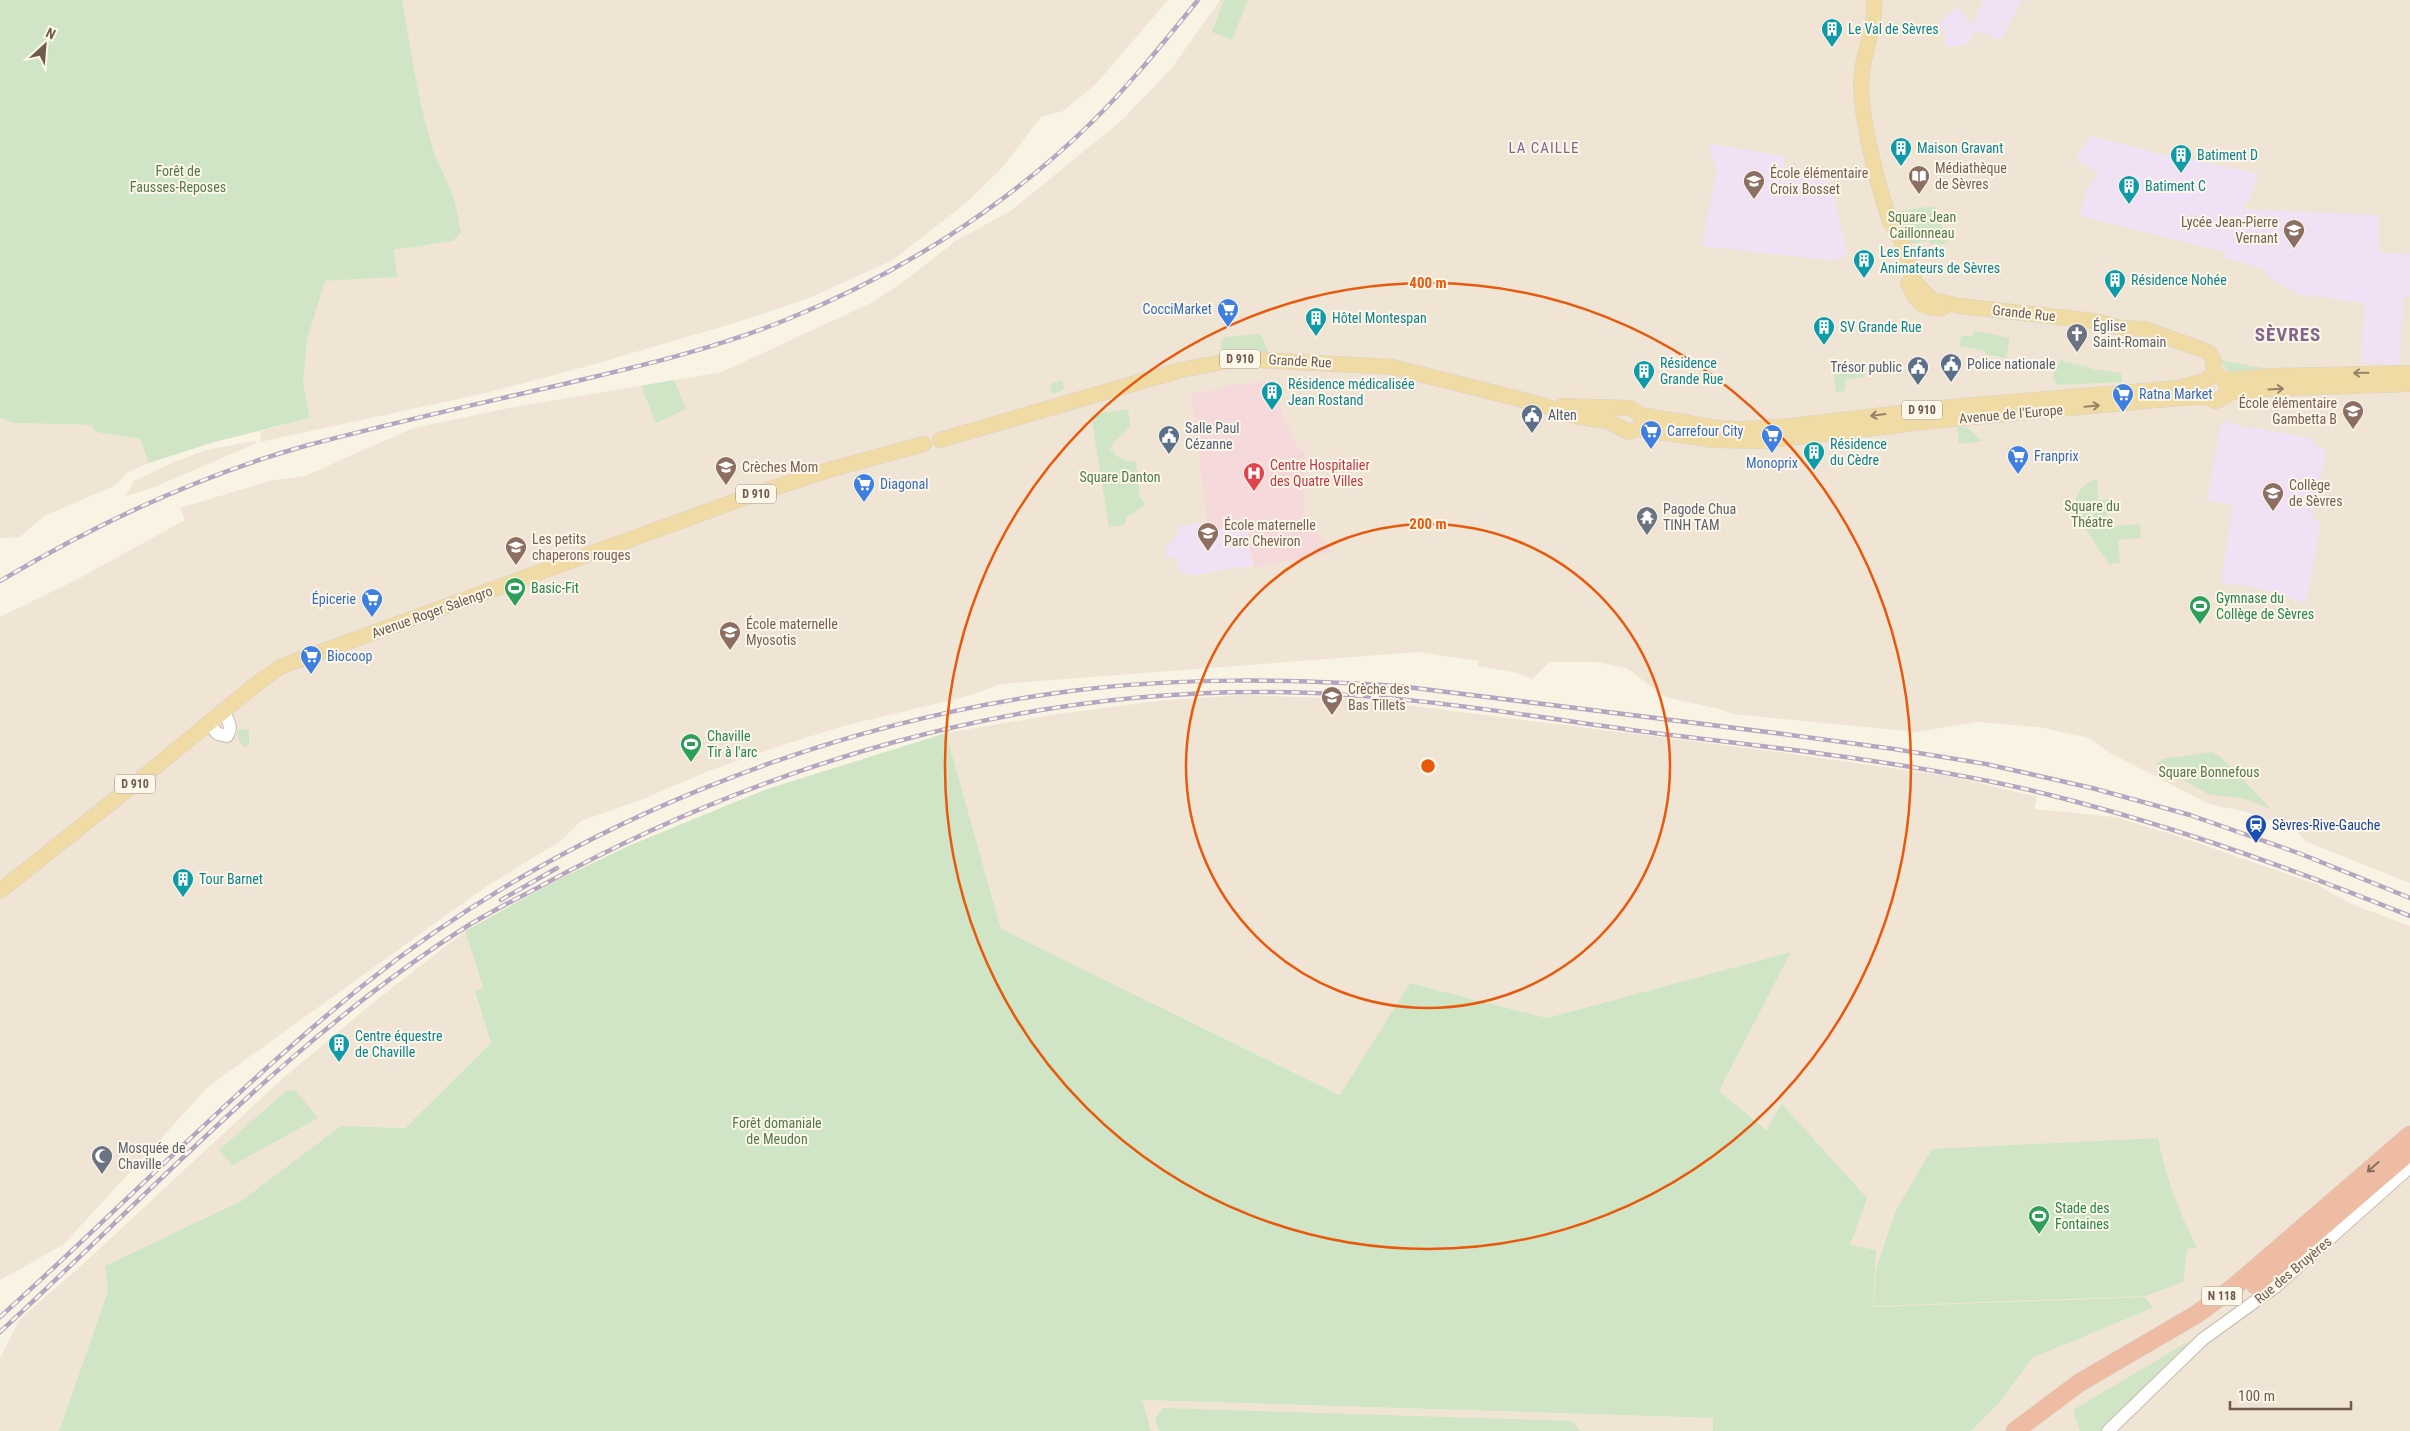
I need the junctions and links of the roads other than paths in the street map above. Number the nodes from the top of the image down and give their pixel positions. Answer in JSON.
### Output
{"nodes":[{"id":1,"x":1874,"y":0,"type":"edge"},
{"id":2,"x":1887,"y":213,"type":"junction"},
{"id":3,"x":1960,"y":306,"type":"junction"},
{"id":4,"x":2410,"y":373,"type":"edge"},
{"id":5,"x":2218,"y":382,"type":"junction"},
{"id":6,"x":2410,"y":384,"type":"edge"},
{"id":7,"x":2206,"y":397,"type":"junction"},
{"id":8,"x":1543,"y":405,"type":"junction"},
{"id":9,"x":1623,"y":409,"type":"junction"},
{"id":10,"x":1639,"y":422,"type":"junction"},
{"id":11,"x":1619,"y":426,"type":"junction"},
{"id":12,"x":942,"y":440,"type":"joint"},
{"id":13,"x":224,"y":712,"type":"junction"},
{"id":14,"x":209,"y":724,"type":"junction"},
{"id":15,"x":0,"y":891,"type":"edge"},
{"id":16,"x":2410,"y":1135,"type":"edge"},
{"id":17,"x":2410,"y":1151,"type":"edge"},
{"id":18,"x":2410,"y":1167,"type":"edge"},
{"id":19,"x":2015,"y":1431,"type":"edge"},
{"id":20,"x":2030,"y":1431,"type":"edge"},
{"id":21,"x":2108,"y":1431,"type":"edge"}],
"edges":[{"from":1,"to":2,"type":"main road"},
{"from":2,"to":3,"type":"main road","name":"Grande Rue"},
{"from":2,"to":3,"type":"main road","name":"Grande Rue"},
{"from":3,"to":5,"type":"main road","name":"Grande Rue"},
{"from":4,"to":5,"type":"main road","number":"D 910","one_way":true},
{"from":5,"to":6,"type":"main road","number":"D 910","one_way":true},
{"from":5,"to":7,"type":"main road"},
{"from":5,"to":7,"type":"main road","name":"Avenue de l'Europe"},
{"from":5,"to":10,"type":"main road","name":"Avenue de l'Europe","number":"D 910","one_way":true},
{"from":10,"to":7,"type":"main road","name":"Avenue de l'Europe","number":"D 910","one_way":true},
{"from":8,"to":9,"type":"main road","name":"Grande Rue","number":"D 910"},
{"from":8,"to":11,"type":"main road","name":"Grande Rue","number":"D 910"},
{"from":8,"to":12,"type":"main road","name":"Grande Rue","number":"D 910"},
{"from":9,"to":10,"type":"main road","number":"D 910"},
{"from":9,"to":11,"type":"main road"},
{"from":10,"to":11,"type":"main road","number":"D 910"},
{"from":12,"to":13,"type":"main road","name":"Avenue Roger Salengro","number":"D 910"},
{"from":13,"to":14,"type":"main road","name":"Avenue Roger Salengro","number":"D 910"},
{"from":13,"to":14,"type":"street"},
{"from":14,"to":15,"type":"main road","name":"Avenue Roger Salengro","number":"D 910"},
{"from":16,"to":19,"type":"highway","number":"N 118","one_way":true},
{"from":17,"to":20,"type":"highway","number":"N 118"},
{"from":18,"to":21,"type":"street","name":"Rue des Bruyères"}]}
